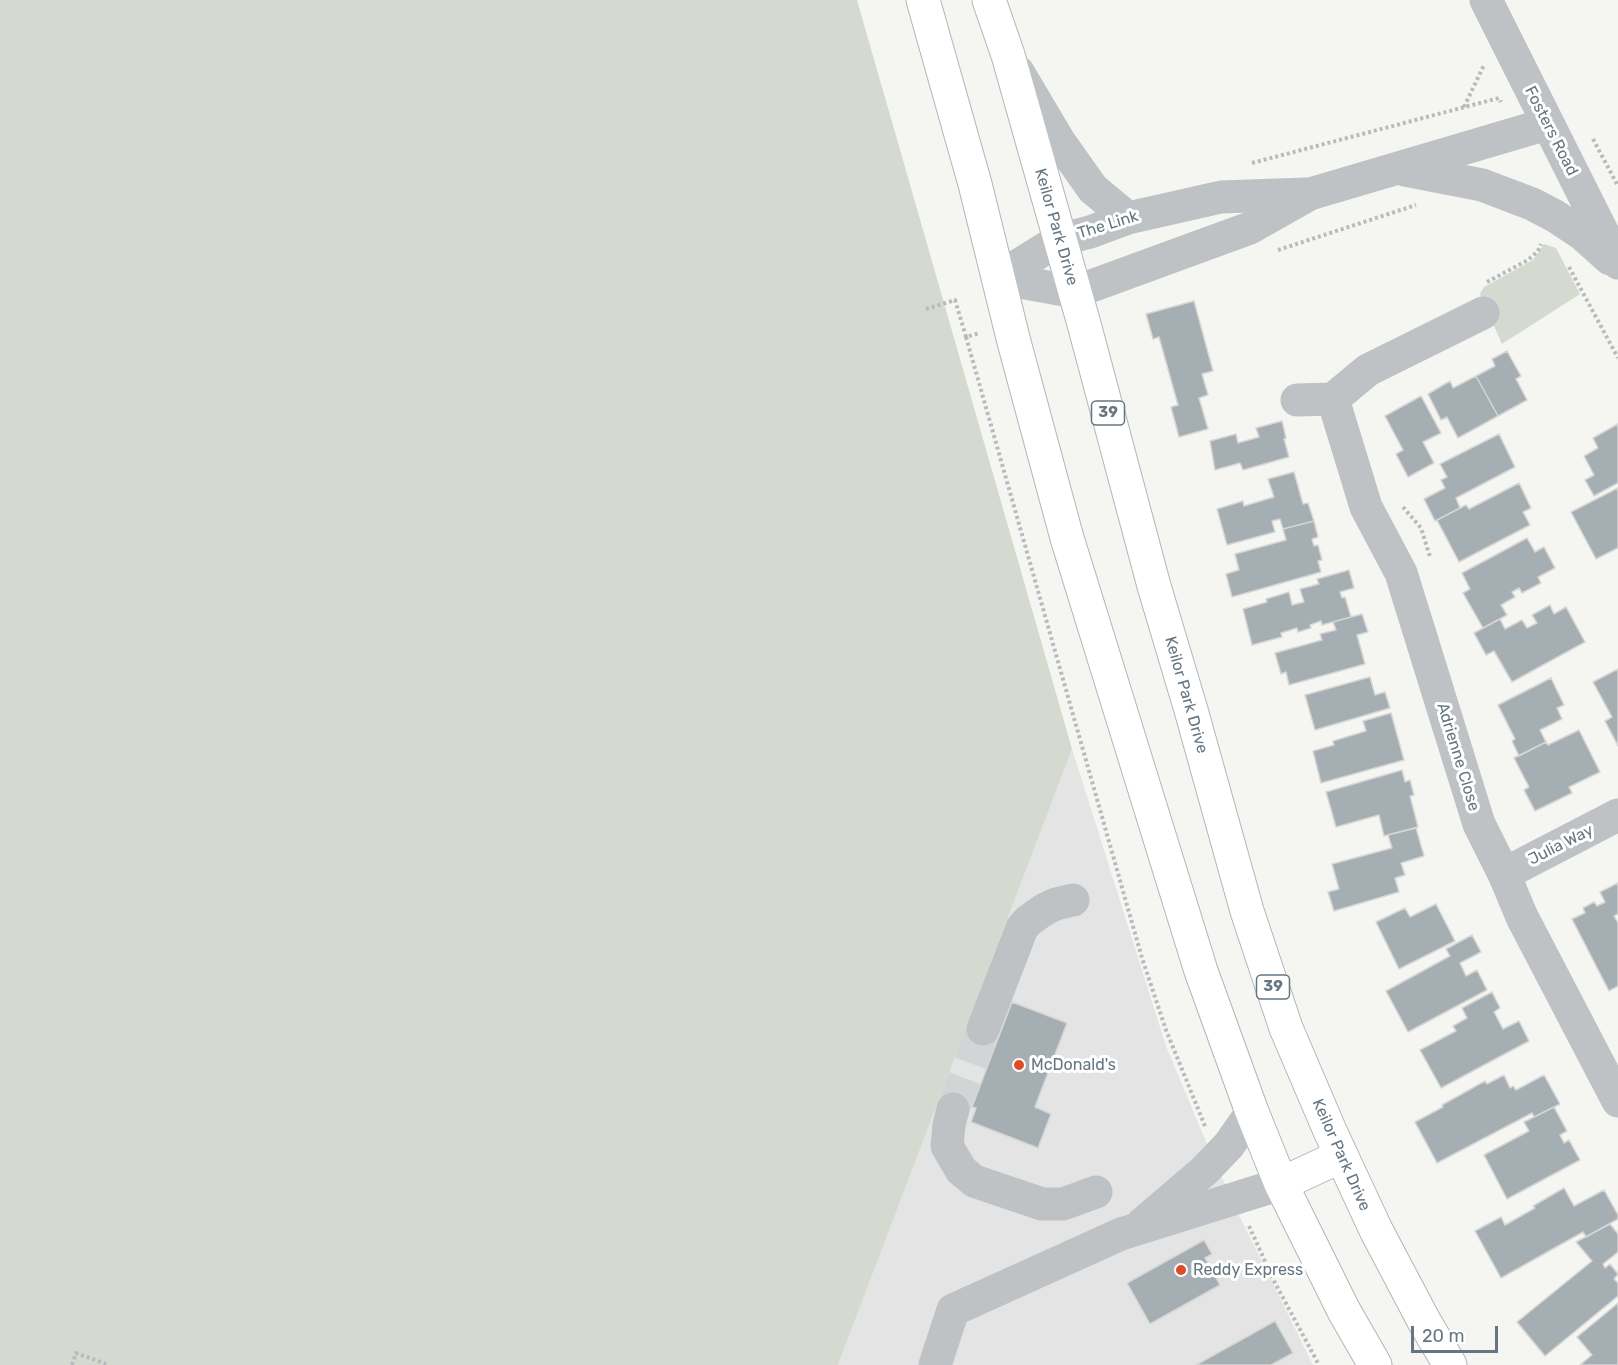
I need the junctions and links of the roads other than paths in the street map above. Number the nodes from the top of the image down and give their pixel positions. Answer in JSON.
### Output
{"nodes":[{"id":1,"x":923,"y":0,"type":"edge"},
{"id":2,"x":989,"y":0,"type":"edge"},
{"id":3,"x":1486,"y":0,"type":"edge"},
{"id":4,"x":1008,"y":55,"type":"junction"},
{"id":5,"x":1547,"y":124,"type":"junction"},
{"id":6,"x":1398,"y":169,"type":"junction"},
{"id":7,"x":1310,"y":194,"type":"junction"},
{"id":8,"x":1128,"y":218,"type":"junction"},
{"id":9,"x":1059,"y":240,"type":"junction"},
{"id":10,"x":1618,"y":264,"type":"edge"},
{"id":11,"x":998,"y":278,"type":"junction"},
{"id":12,"x":1075,"y":292,"type":"junction"},
{"id":13,"x":1483,"y":313,"type":"road end"},
{"id":14,"x":1333,"y":399,"type":"junction"},
{"id":15,"x":1297,"y":400,"type":"dead end"},
{"id":16,"x":1618,"y":815,"type":"edge"},
{"id":17,"x":1504,"y":874,"type":"junction"},
{"id":18,"x":1073,"y":900,"type":"dead end"},
{"id":19,"x":983,"y":1029,"type":"tunnel mouth"},
{"id":20,"x":1618,"y":1101,"type":"edge"},
{"id":21,"x":953,"y":1109,"type":"tunnel mouth"},
{"id":22,"x":1252,"y":1113,"type":"junction"},
{"id":23,"x":1341,"y":1156,"type":"junction"},
{"id":24,"x":1281,"y":1184,"type":"junction"},
{"id":25,"x":1096,"y":1192,"type":"dead end"},
{"id":26,"x":1133,"y":1232,"type":"junction"},
{"id":27,"x":935,"y":1365,"type":"edge"},
{"id":28,"x":1375,"y":1365,"type":"edge"},
{"id":29,"x":1450,"y":1365,"type":"edge"}],
"edges":[{"from":1,"to":11,"type":"main road"},
{"from":2,"to":4,"type":"main road","name":"Keilor Park Drive","number":"39"},
{"from":3,"to":5,"type":"street","name":"Fosters Road"},
{"from":4,"to":8,"type":"street"},
{"from":4,"to":9,"type":"main road","name":"Keilor Park Drive","number":"39"},
{"from":5,"to":6,"type":"street","name":"The Link"},
{"from":5,"to":10,"type":"street","name":"Fosters Road"},
{"from":6,"to":7,"type":"street","name":"The Link"},
{"from":6,"to":10,"type":"street"},
{"from":7,"to":8,"type":"street","name":"The Link"},
{"from":7,"to":12,"type":"street","name":"The Link"},
{"from":8,"to":9,"type":"street","name":"The Link"},
{"from":9,"to":11,"type":"street","name":"The Link"},
{"from":9,"to":12,"type":"main road","name":"Keilor Park Drive","number":"39"},
{"from":11,"to":12,"type":"street"},
{"from":11,"to":22,"type":"main road"},
{"from":12,"to":23,"type":"main road","name":"Keilor Park Drive","number":"39"},
{"from":13,"to":14,"type":"street"},
{"from":14,"to":15,"type":"street"},
{"from":14,"to":17,"type":"street","name":"Adrienne Close"},
{"from":16,"to":17,"type":"street","name":"Julia Way"},
{"from":17,"to":20,"type":"street","name":"Adrienne Close"},
{"from":18,"to":19,"type":"street"},
{"from":21,"to":25,"type":"street"},
{"from":22,"to":24,"type":"main road"},
{"from":22,"to":26,"type":"street"},
{"from":23,"to":24,"type":"main road"},
{"from":23,"to":29,"type":"main road","name":"Keilor Park Drive","number":"39"},
{"from":24,"to":26,"type":"street"},
{"from":24,"to":28,"type":"main road"},
{"from":26,"to":27,"type":"street"}]}
